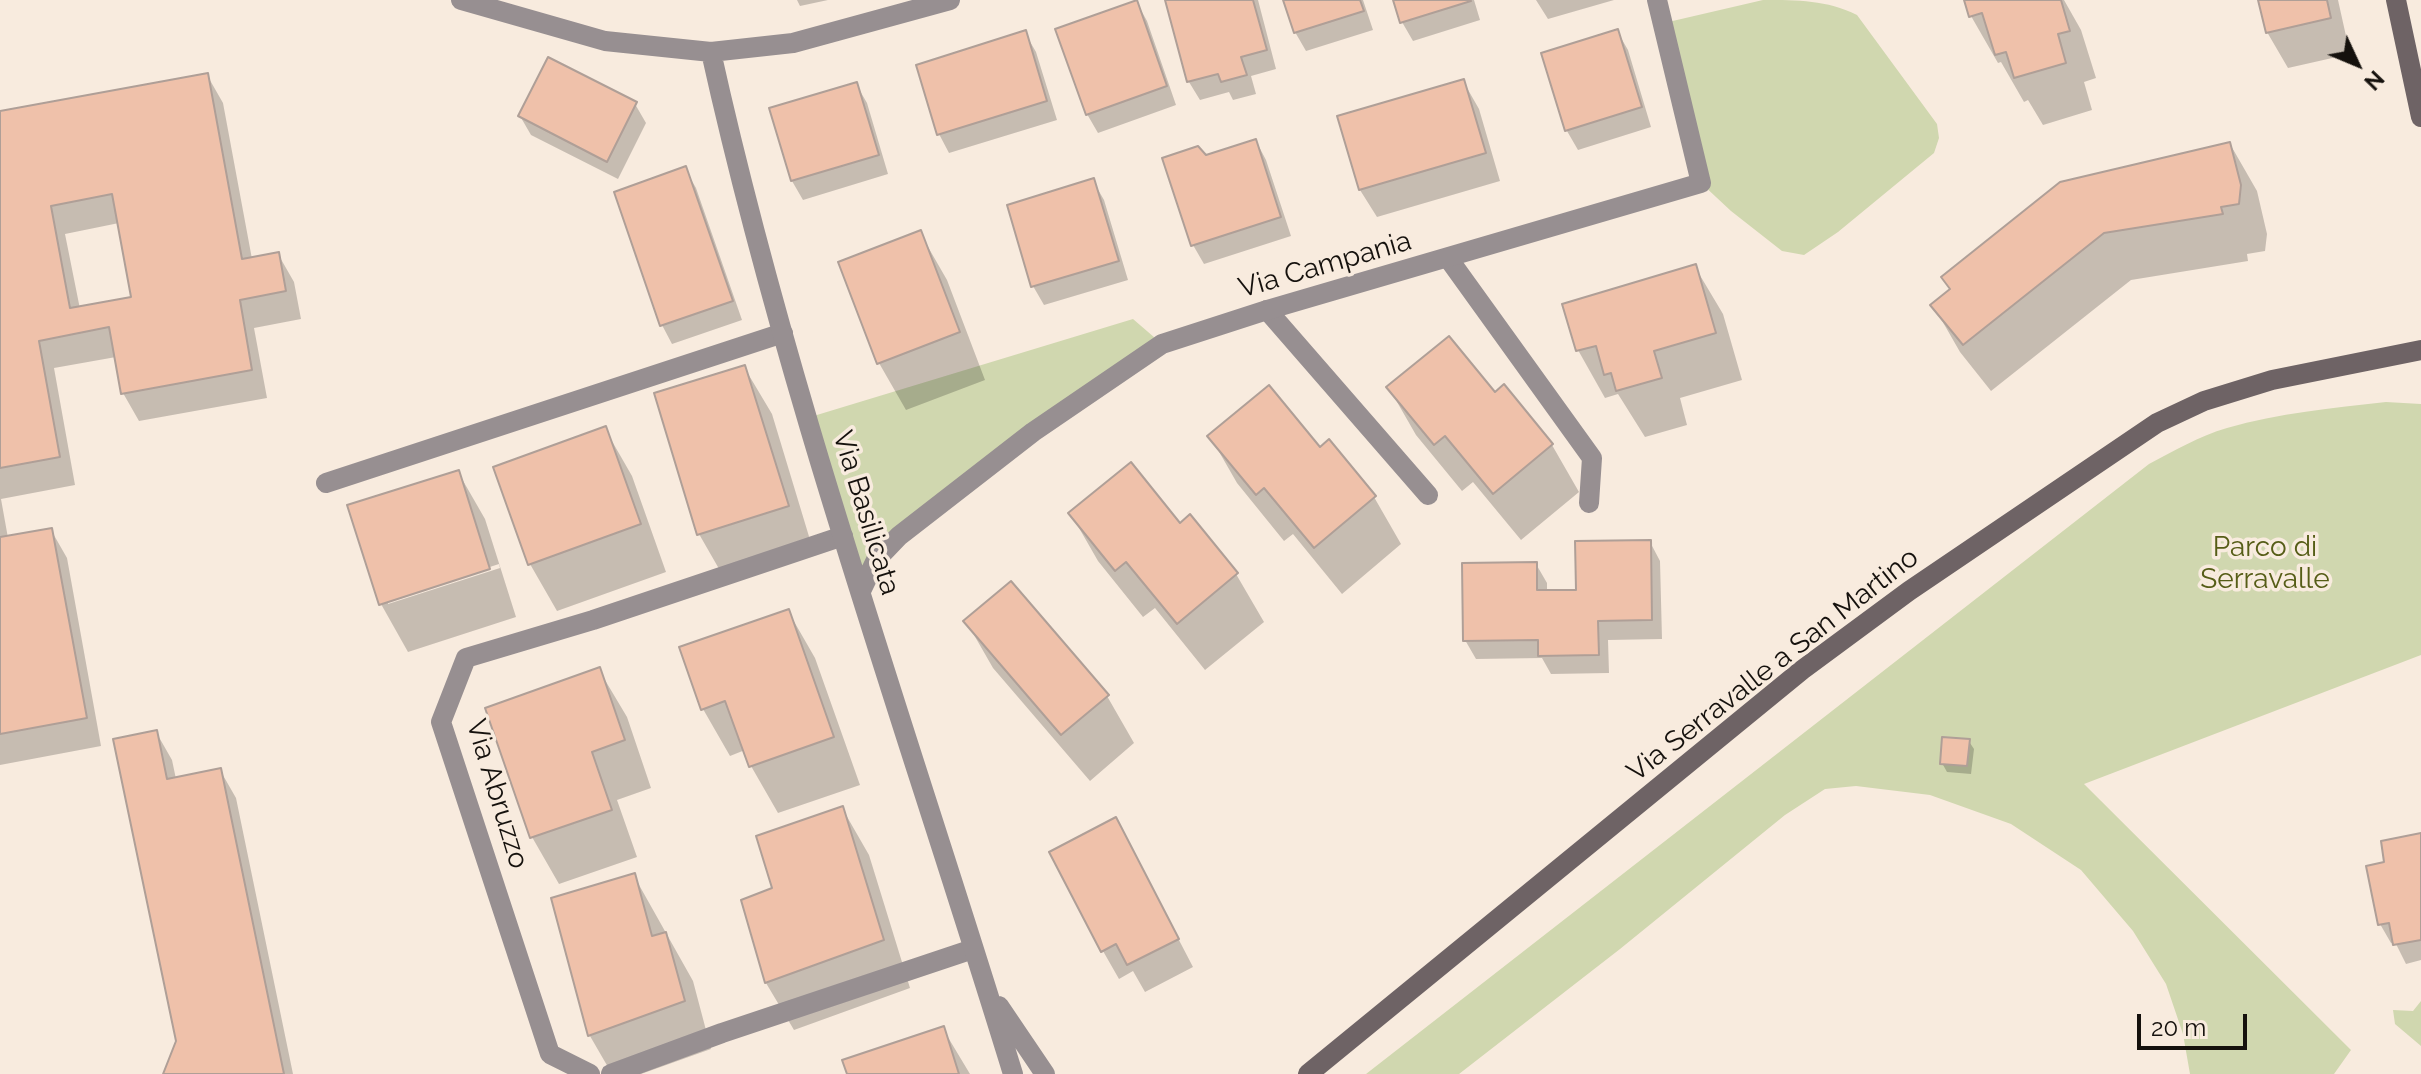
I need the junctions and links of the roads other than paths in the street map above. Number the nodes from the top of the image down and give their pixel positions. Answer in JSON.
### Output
{"nodes":[{"id":1,"x":461,"y":0,"type":"edge"},
{"id":2,"x":950,"y":0,"type":"edge"},
{"id":3,"x":1657,"y":0,"type":"edge"},
{"id":4,"x":2396,"y":0,"type":"edge"},
{"id":5,"x":711,"y":52,"type":"junction"},
{"id":6,"x":2420,"y":113,"type":"edge"},
{"id":7,"x":1448,"y":258,"type":"junction"},
{"id":8,"x":1267,"y":310,"type":"junction"},
{"id":9,"x":783,"y":333,"type":"junction"},
{"id":10,"x":2415,"y":351,"type":"edge"},
{"id":11,"x":326,"y":483,"type":"dead end"},
{"id":12,"x":1428,"y":495,"type":"dead end"},
{"id":13,"x":1589,"y":503,"type":"dead end"},
{"id":14,"x":843,"y":536,"type":"junction"},
{"id":15,"x":861,"y":591,"type":"junction"},
{"id":16,"x":973,"y":949,"type":"junction"},
{"id":17,"x":986,"y":986,"type":"junction"},
{"id":18,"x":590,"y":1074,"type":"edge"},
{"id":19,"x":611,"y":1074,"type":"edge"},
{"id":20,"x":1013,"y":1074,"type":"edge"},
{"id":21,"x":1045,"y":1074,"type":"edge"},
{"id":22,"x":1308,"y":1074,"type":"edge"}],
"edges":[{"from":1,"to":5,"type":"street"},
{"from":2,"to":5,"type":"street"},
{"from":3,"to":7,"type":"street","name":"Via Campania"},
{"from":4,"to":6,"type":"street"},
{"from":5,"to":9,"type":"street","name":"Via Basilicata"},
{"from":7,"to":8,"type":"street","name":"Via Campania"},
{"from":7,"to":13,"type":"street"},
{"from":8,"to":12,"type":"street"},
{"from":8,"to":15,"type":"street","name":"Via Campania"},
{"from":9,"to":11,"type":"street"},
{"from":9,"to":14,"type":"street","name":"Via Basilicata"},
{"from":10,"to":22,"type":"street","name":"Via Serravalle a San Martino"},
{"from":14,"to":15,"type":"street","name":"Via Basilicata"},
{"from":14,"to":18,"type":"street","name":"Via Abruzzo"},
{"from":15,"to":16,"type":"street","name":"Via Basilicata"},
{"from":16,"to":17,"type":"street","name":"Via Basilicata"},
{"from":16,"to":19,"type":"street"},
{"from":17,"to":20,"type":"street","name":"Via Basilicata"},
{"from":17,"to":21,"type":"street","name":"Via Basilicata"}]}
